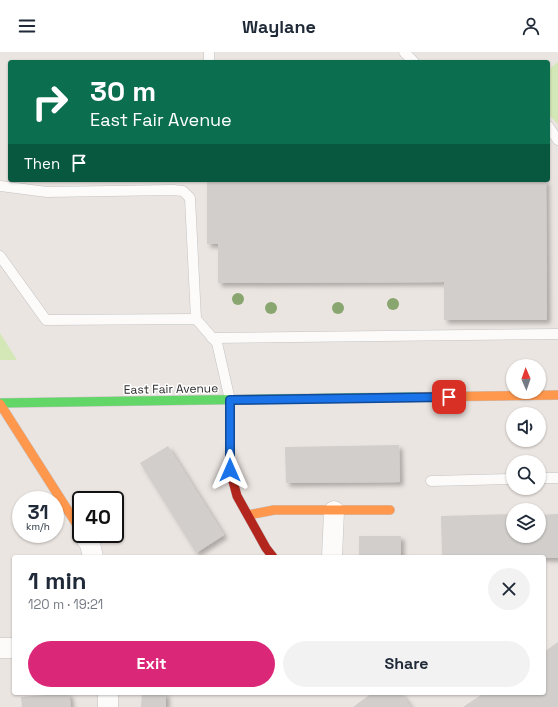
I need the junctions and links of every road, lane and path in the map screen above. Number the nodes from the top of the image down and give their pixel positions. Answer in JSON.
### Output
{"nodes":[{"id":1,"x":404,"y":52,"type":"edge"},
{"id":2,"x":412,"y":60,"type":"edge"},
{"id":3,"x":550,"y":129,"type":"edge"},
{"id":4,"x":558,"y":140,"type":"edge"},
{"id":5,"x":0,"y":186,"type":"edge"},
{"id":6,"x":0,"y":256,"type":"edge"},
{"id":7,"x":196,"y":319,"type":"junction"},
{"id":8,"x":558,"y":334,"type":"edge"},
{"id":9,"x":212,"y":338,"type":"junction"},
{"id":10,"x":558,"y":395,"type":"edge"},
{"id":11,"x":230,"y":400,"type":"junction"},
{"id":12,"x":0,"y":404,"type":"edge"},
{"id":13,"x":546,"y":478,"type":"edge"},
{"id":14,"x":558,"y":478,"type":"edge"},
{"id":15,"x":506,"y":479,"type":"edge"},
{"id":16,"x":431,"y":481,"type":"dead end"},
{"id":17,"x":390,"y":510,"type":"dead end"},
{"id":18,"x":334,"y":511,"type":"junction"},
{"id":19,"x":248,"y":515,"type":"junction"},
{"id":20,"x":72,"y":516,"type":"edge"},
{"id":21,"x":89,"y":543,"type":"edge"},
{"id":22,"x":93,"y":555,"type":"edge"},
{"id":23,"x":271,"y":555,"type":"edge"},
{"id":24,"x":332,"y":555,"type":"edge"},
{"id":25,"x":0,"y":648,"type":"edge"},
{"id":26,"x":12,"y":648,"type":"edge"},
{"id":27,"x":108,"y":695,"type":"edge"},
{"id":28,"x":108,"y":707,"type":"edge"}],
"edges":[{"from":1,"to":2,"type":"lane"},
{"from":3,"to":4,"type":"lane"},
{"from":5,"to":7,"type":"lane"},
{"from":6,"to":7,"type":"lane"},
{"from":7,"to":9,"type":"lane"},
{"from":8,"to":9,"type":"lane"},
{"from":9,"to":11,"type":"lane"},
{"from":10,"to":11,"type":"street","name":"East Fair Avenue"},
{"from":11,"to":12,"type":"street","name":"East Fair Avenue"},
{"from":11,"to":19,"type":"street"},
{"from":12,"to":20,"type":"street"},
{"from":13,"to":14,"type":"lane"},
{"from":15,"to":16,"type":"lane"},
{"from":17,"to":18,"type":"street"},
{"from":18,"to":19,"type":"street"},
{"from":18,"to":24,"type":"street"},
{"from":19,"to":23,"type":"street"},
{"from":21,"to":22,"type":"street"},
{"from":25,"to":26,"type":"street"},
{"from":27,"to":28,"type":"street"}]}
